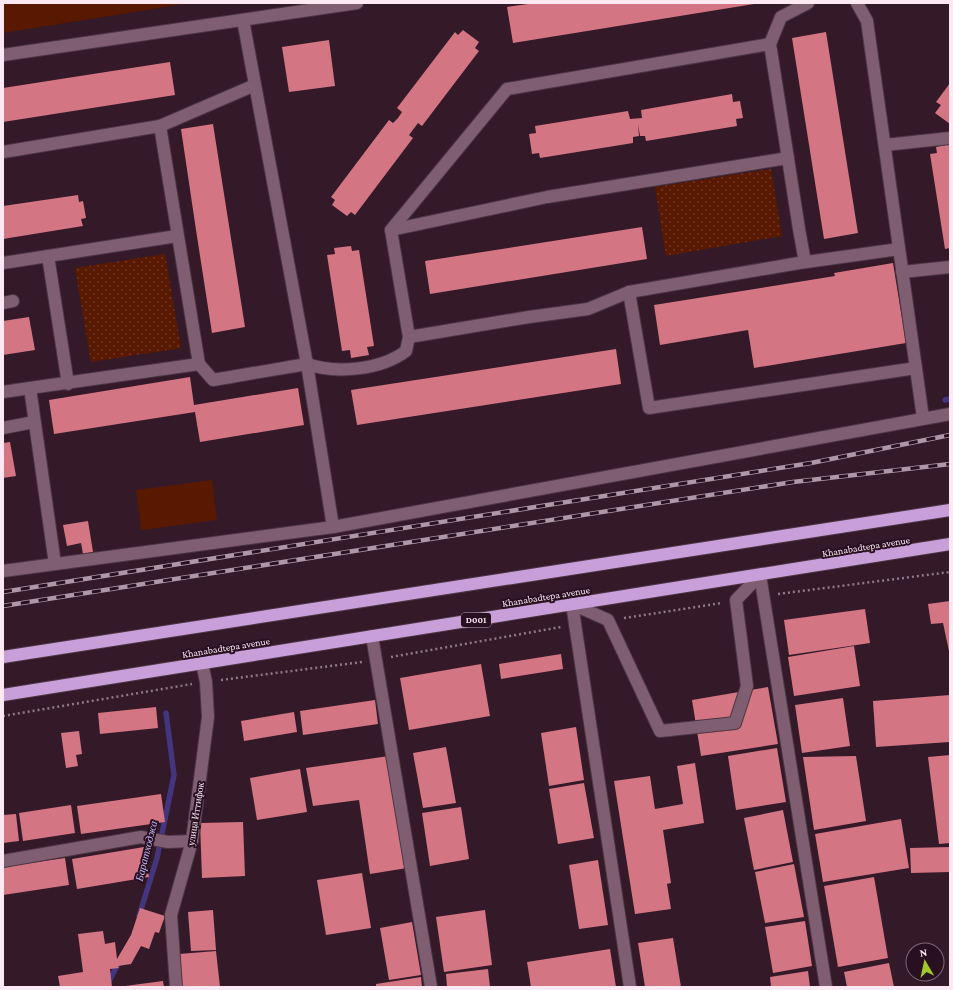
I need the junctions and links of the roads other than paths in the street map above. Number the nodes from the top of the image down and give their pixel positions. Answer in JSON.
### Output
{"nodes":[{"id":1,"x":357,"y":3,"type":"edge"},
{"id":2,"x":808,"y":3,"type":"edge"},
{"id":3,"x":857,"y":3,"type":"edge"},
{"id":4,"x":243,"y":20,"type":"junction"},
{"id":5,"x":770,"y":44,"type":"junction"},
{"id":6,"x":3,"y":55,"type":"edge"},
{"id":7,"x":255,"y":85,"type":"junction"},
{"id":8,"x":160,"y":126,"type":"junction"},
{"id":9,"x":950,"y":138,"type":"edge"},
{"id":10,"x":885,"y":145,"type":"junction"},
{"id":11,"x":3,"y":152,"type":"edge"},
{"id":12,"x":788,"y":158,"type":"junction"},
{"id":13,"x":390,"y":230,"type":"junction"},
{"id":14,"x":177,"y":236,"type":"junction"},
{"id":15,"x":899,"y":249,"type":"junction"},
{"id":16,"x":48,"y":256,"type":"junction"},
{"id":17,"x":3,"y":262,"type":"edge"},
{"id":18,"x":805,"y":262,"type":"junction"},
{"id":19,"x":950,"y":267,"type":"edge"},
{"id":20,"x":902,"y":272,"type":"junction"},
{"id":21,"x":629,"y":292,"type":"junction"},
{"id":22,"x":409,"y":337,"type":"junction"},
{"id":23,"x":199,"y":364,"type":"junction"},
{"id":24,"x":307,"y":364,"type":"junction"},
{"id":25,"x":916,"y":368,"type":"junction"},
{"id":26,"x":68,"y":384,"type":"junction"},
{"id":27,"x":30,"y":388,"type":"junction"},
{"id":28,"x":3,"y":392,"type":"edge"},
{"id":29,"x":922,"y":413,"type":"junction"},
{"id":30,"x":950,"y":414,"type":"edge"},
{"id":31,"x":34,"y":422,"type":"junction"},
{"id":32,"x":3,"y":428,"type":"edge"},
{"id":33,"x":950,"y":510,"type":"edge"},
{"id":34,"x":333,"y":527,"type":"junction"},
{"id":35,"x":950,"y":544,"type":"edge"},
{"id":36,"x":55,"y":564,"type":"junction"},
{"id":37,"x":3,"y":571,"type":"edge"},
{"id":38,"x":760,"y":575,"type":"junction"},
{"id":39,"x":572,"y":604,"type":"junction"},
{"id":40,"x":372,"y":636,"type":"junction"},
{"id":41,"x":3,"y":657,"type":"edge"},
{"id":42,"x":202,"y":663,"type":"junction"},
{"id":43,"x":3,"y":695,"type":"edge"},
{"id":44,"x":192,"y":841,"type":"junction"},
{"id":45,"x":3,"y":861,"type":"edge"},
{"id":46,"x":176,"y":987,"type":"edge"},
{"id":47,"x":431,"y":987,"type":"edge"},
{"id":48,"x":630,"y":987,"type":"edge"},
{"id":49,"x":826,"y":987,"type":"edge"}],
"edges":[{"from":1,"to":4,"type":"street"},
{"from":2,"to":5,"type":"street"},
{"from":3,"to":10,"type":"street"},
{"from":4,"to":6,"type":"street"},
{"from":4,"to":7,"type":"street"},
{"from":5,"to":12,"type":"street"},
{"from":5,"to":13,"type":"street"},
{"from":7,"to":8,"type":"street"},
{"from":7,"to":24,"type":"street"},
{"from":8,"to":11,"type":"street"},
{"from":8,"to":14,"type":"street"},
{"from":9,"to":10,"type":"street"},
{"from":10,"to":15,"type":"street"},
{"from":12,"to":13,"type":"street"},
{"from":12,"to":18,"type":"street"},
{"from":13,"to":22,"type":"street"},
{"from":14,"to":16,"type":"street"},
{"from":14,"to":23,"type":"street"},
{"from":15,"to":18,"type":"street"},
{"from":15,"to":20,"type":"street"},
{"from":16,"to":17,"type":"street"},
{"from":16,"to":26,"type":"street"},
{"from":18,"to":21,"type":"street"},
{"from":19,"to":20,"type":"street"},
{"from":20,"to":25,"type":"street"},
{"from":21,"to":22,"type":"street"},
{"from":21,"to":25,"type":"street"},
{"from":22,"to":24,"type":"street"},
{"from":23,"to":24,"type":"street"},
{"from":23,"to":26,"type":"street"},
{"from":24,"to":34,"type":"street"},
{"from":25,"to":29,"type":"street"},
{"from":26,"to":27,"type":"street"},
{"from":27,"to":28,"type":"street"},
{"from":27,"to":31,"type":"street"},
{"from":29,"to":30,"type":"street"},
{"from":29,"to":34,"type":"street"},
{"from":31,"to":32,"type":"street"},
{"from":31,"to":36,"type":"street"},
{"from":33,"to":41,"type":"highway"},
{"from":34,"to":36,"type":"street"},
{"from":35,"to":38,"type":"highway","name":"Khanabadtepa avenue","number":"D001"},
{"from":36,"to":37,"type":"street"},
{"from":38,"to":39,"type":"highway","name":"Khanabadtepa avenue","number":"D001"},
{"from":38,"to":39,"type":"street"},
{"from":38,"to":49,"type":"street"},
{"from":39,"to":40,"type":"highway","name":"Khanabadtepa avenue","number":"D001"},
{"from":39,"to":48,"type":"street"},
{"from":40,"to":42,"type":"highway","name":"Khanabadtepa avenue","number":"D001"},
{"from":40,"to":47,"type":"street"},
{"from":42,"to":43,"type":"highway","name":"Khanabadtepa avenue","number":"D001"},
{"from":42,"to":44,"type":"street","name":"улица Иттифок"},
{"from":44,"to":45,"type":"street"},
{"from":44,"to":46,"type":"street","name":"улица Иттифок"}]}
